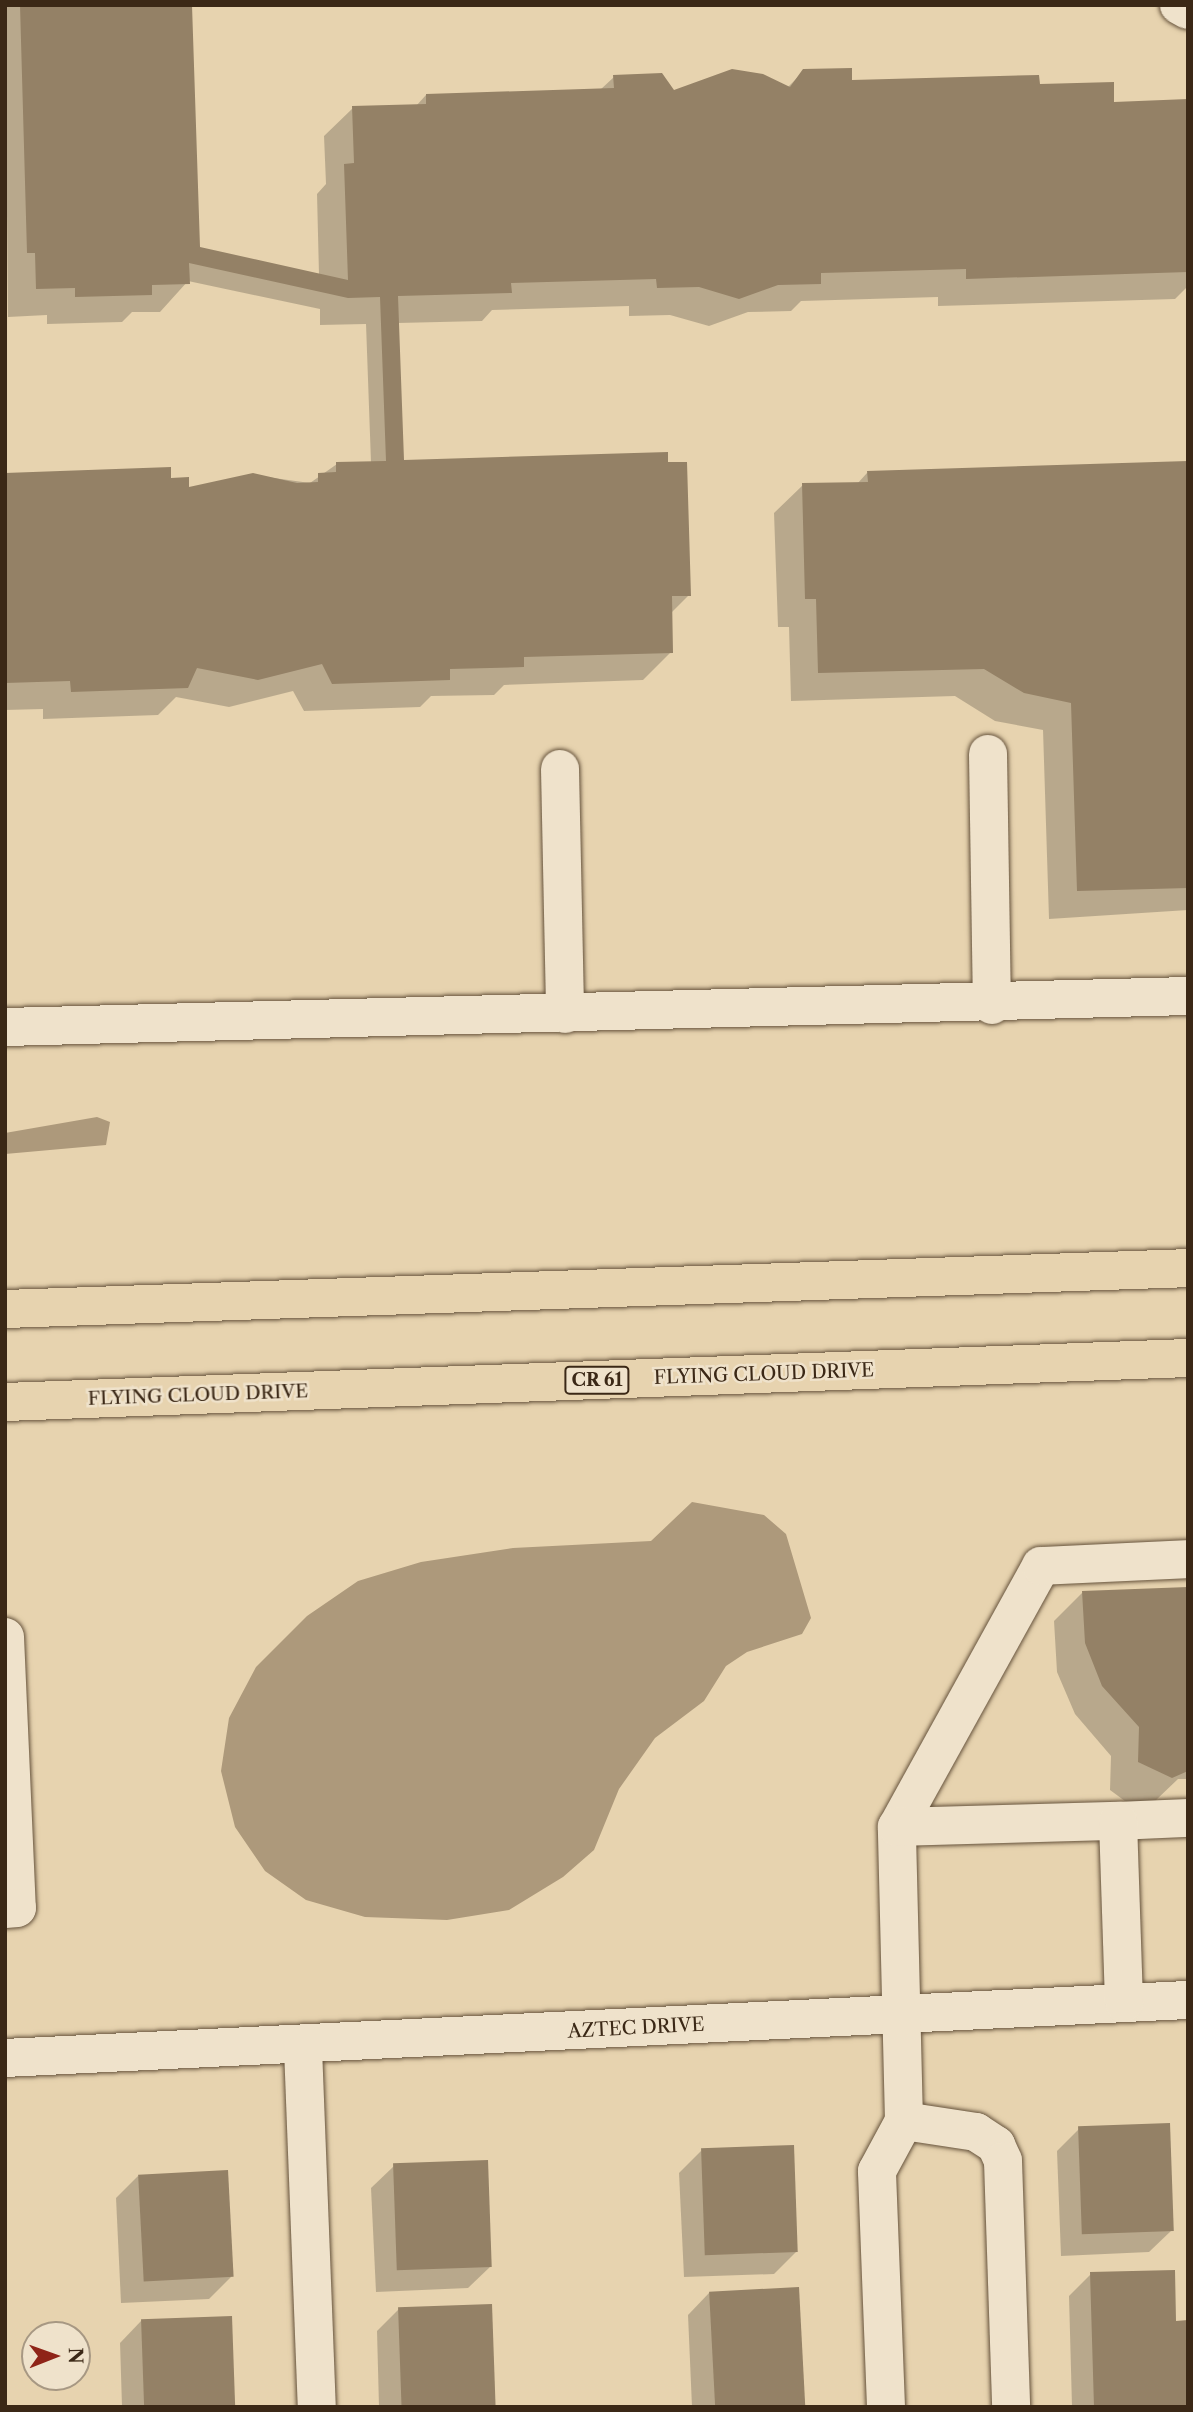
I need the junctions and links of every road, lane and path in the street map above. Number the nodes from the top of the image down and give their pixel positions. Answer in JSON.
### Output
{"nodes":[{"id":1,"x":1179,"y":5,"type":"edge"},
{"id":2,"x":1188,"y":10,"type":"edge"},
{"id":3,"x":989,"y":754,"type":"dead end"},
{"id":4,"x":561,"y":769,"type":"dead end"},
{"id":5,"x":1188,"y":996,"type":"edge"},
{"id":6,"x":992,"y":1005,"type":"junction"},
{"id":7,"x":565,"y":1014,"type":"junction"},
{"id":8,"x":5,"y":1027,"type":"edge"},
{"id":9,"x":1188,"y":1268,"type":"edge"},
{"id":10,"x":5,"y":1309,"type":"edge"},
{"id":11,"x":1188,"y":1357,"type":"edge"},
{"id":12,"x":5,"y":1402,"type":"edge"},
{"id":13,"x":1188,"y":1559,"type":"edge"},
{"id":14,"x":5,"y":1637,"type":"edge"},
{"id":15,"x":1188,"y":1818,"type":"edge"},
{"id":16,"x":1118,"y":1821,"type":"junction"},
{"id":17,"x":897,"y":1827,"type":"junction"},
{"id":18,"x":5,"y":1909,"type":"edge"},
{"id":19,"x":1188,"y":2000,"type":"edge"},
{"id":20,"x":1124,"y":2003,"type":"junction"},
{"id":21,"x":900,"y":2012,"type":"junction"},
{"id":22,"x":303,"y":2048,"type":"junction"},
{"id":23,"x":5,"y":2058,"type":"edge"},
{"id":24,"x":904,"y":2121,"type":"junction"},
{"id":25,"x":317,"y":2407,"type":"edge"},
{"id":26,"x":886,"y":2407,"type":"edge"},
{"id":27,"x":1011,"y":2407,"type":"edge"}],
"edges":[{"from":1,"to":2,"type":"street"},
{"from":3,"to":6,"type":"street"},
{"from":4,"to":7,"type":"street"},
{"from":5,"to":6,"type":"street"},
{"from":6,"to":7,"type":"street"},
{"from":7,"to":8,"type":"street"},
{"from":9,"to":10,"type":"main road"},
{"from":11,"to":12,"type":"main road","name":"FLYING CLOUD DRIVE","number":"CR 61"},
{"from":13,"to":17,"type":"street"},
{"from":14,"to":18,"type":"street"},
{"from":15,"to":16,"type":"street"},
{"from":16,"to":17,"type":"street"},
{"from":16,"to":20,"type":"street"},
{"from":17,"to":21,"type":"street"},
{"from":19,"to":20,"type":"street","name":"AZTEC DRIVE"},
{"from":20,"to":21,"type":"street","name":"AZTEC DRIVE"},
{"from":21,"to":22,"type":"street","name":"AZTEC DRIVE"},
{"from":21,"to":24,"type":"street"},
{"from":22,"to":23,"type":"street","name":"AZTEC DRIVE"},
{"from":22,"to":25,"type":"street"},
{"from":24,"to":26,"type":"street"},
{"from":24,"to":27,"type":"street"}]}
